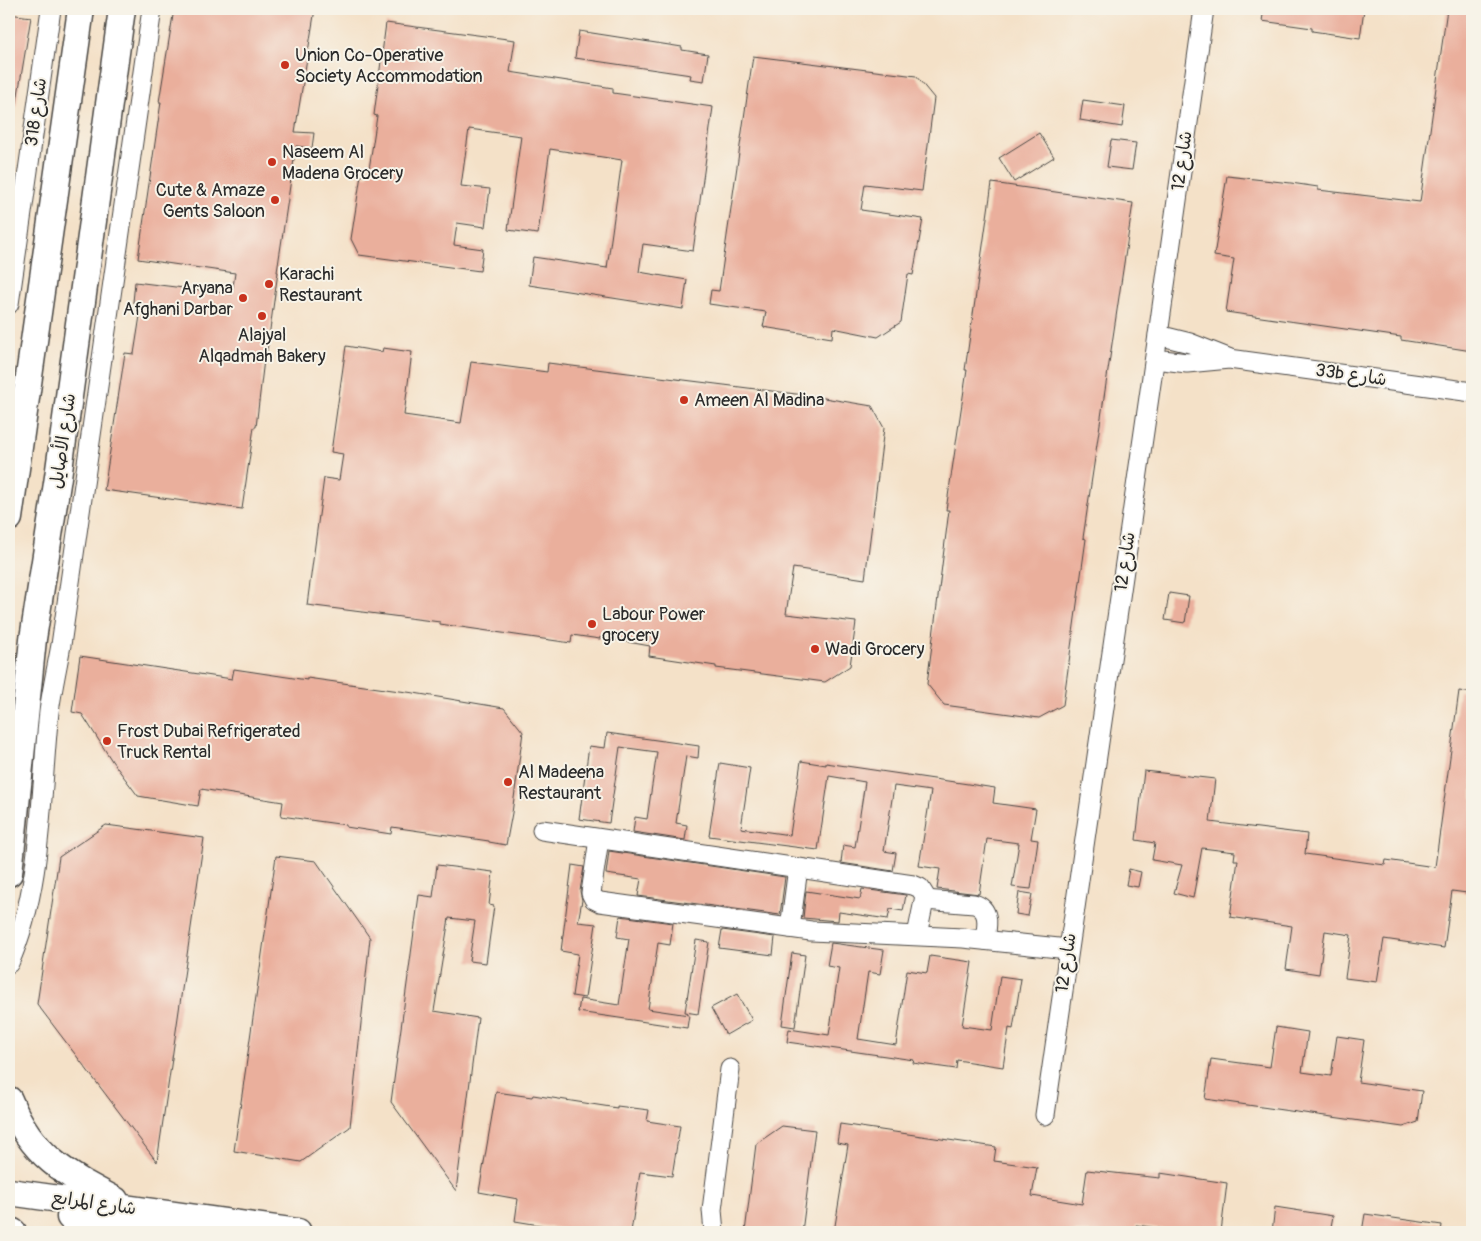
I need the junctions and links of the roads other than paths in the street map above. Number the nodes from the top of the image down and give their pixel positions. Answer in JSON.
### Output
{"nodes":[{"id":1,"x":51,"y":9,"type":"edge"},
{"id":2,"x":81,"y":9,"type":"edge"},
{"id":3,"x":136,"y":9,"type":"edge"},
{"id":4,"x":152,"y":9,"type":"edge"},
{"id":5,"x":1204,"y":9,"type":"edge"},
{"id":6,"x":120,"y":21,"type":"edge"},
{"id":7,"x":9,"y":304,"type":"edge"},
{"id":8,"x":1158,"y":335,"type":"junction"},
{"id":9,"x":1155,"y":359,"type":"junction"},
{"id":10,"x":1229,"y":359,"type":"junction"},
{"id":11,"x":1472,"y":392,"type":"edge"},
{"id":12,"x":9,"y":518,"type":"edge"},
{"id":13,"x":542,"y":830,"type":"dead end"},
{"id":14,"x":599,"y":839,"type":"junction"},
{"id":15,"x":798,"y":868,"type":"junction"},
{"id":16,"x":9,"y":873,"type":"edge"},
{"id":17,"x":925,"y":900,"type":"junction"},
{"id":18,"x":790,"y":928,"type":"junction"},
{"id":19,"x":917,"y":935,"type":"junction"},
{"id":20,"x":985,"y":940,"type":"junction"},
{"id":21,"x":1068,"y":949,"type":"junction"},
{"id":22,"x":9,"y":963,"type":"edge"},
{"id":23,"x":730,"y":1069,"type":"dead end"},
{"id":24,"x":9,"y":1100,"type":"edge"},
{"id":25,"x":1045,"y":1115,"type":"dead end"},
{"id":26,"x":9,"y":1192,"type":"edge"},
{"id":27,"x":9,"y":1207,"type":"edge"},
{"id":28,"x":132,"y":1208,"type":"junction"},
{"id":29,"x":712,"y":1210,"type":"junction"},
{"id":30,"x":189,"y":1216,"type":"junction"},
{"id":31,"x":9,"y":1232,"type":"edge"},
{"id":32,"x":13,"y":1232,"type":"edge"},
{"id":33,"x":298,"y":1232,"type":"edge"},
{"id":34,"x":702,"y":1232,"type":"edge"},
{"id":35,"x":714,"y":1232,"type":"edge"}],
"edges":[{"from":1,"to":7,"type":"street","name":"شارع 318"},
{"from":2,"to":12,"type":"main road"},
{"from":3,"to":6,"type":"main road"},
{"from":4,"to":22,"type":"street"},
{"from":5,"to":8,"type":"street","name":"شارع 12"},
{"from":6,"to":16,"type":"main road","name":"شارع الأصايل"},
{"from":8,"to":9,"type":"street","name":"شارع 12"},
{"from":8,"to":10,"type":"street","name":"33b شارع"},
{"from":9,"to":10,"type":"street","name":"33b شارع"},
{"from":9,"to":21,"type":"street","name":"شارع 12"},
{"from":10,"to":11,"type":"street","name":"33b شارع"},
{"from":13,"to":14,"type":"street"},
{"from":14,"to":15,"type":"street"},
{"from":14,"to":18,"type":"street"},
{"from":15,"to":17,"type":"street"},
{"from":15,"to":18,"type":"street"},
{"from":17,"to":19,"type":"street"},
{"from":17,"to":20,"type":"street"},
{"from":18,"to":19,"type":"street"},
{"from":19,"to":20,"type":"street"},
{"from":20,"to":21,"type":"street"},
{"from":21,"to":25,"type":"street","name":"شارع 12"},
{"from":23,"to":29,"type":"street"},
{"from":24,"to":28,"type":"main road"},
{"from":26,"to":28,"type":"main road","name":"شارع المرابع"},
{"from":27,"to":30,"type":"main road"},
{"from":28,"to":30,"type":"main road","name":"شارع المرابع"},
{"from":29,"to":34,"type":"street"},
{"from":29,"to":35,"type":"street"},
{"from":30,"to":33,"type":"main road","name":"شارع المرابع"},
{"from":31,"to":32,"type":"main road"}]}
